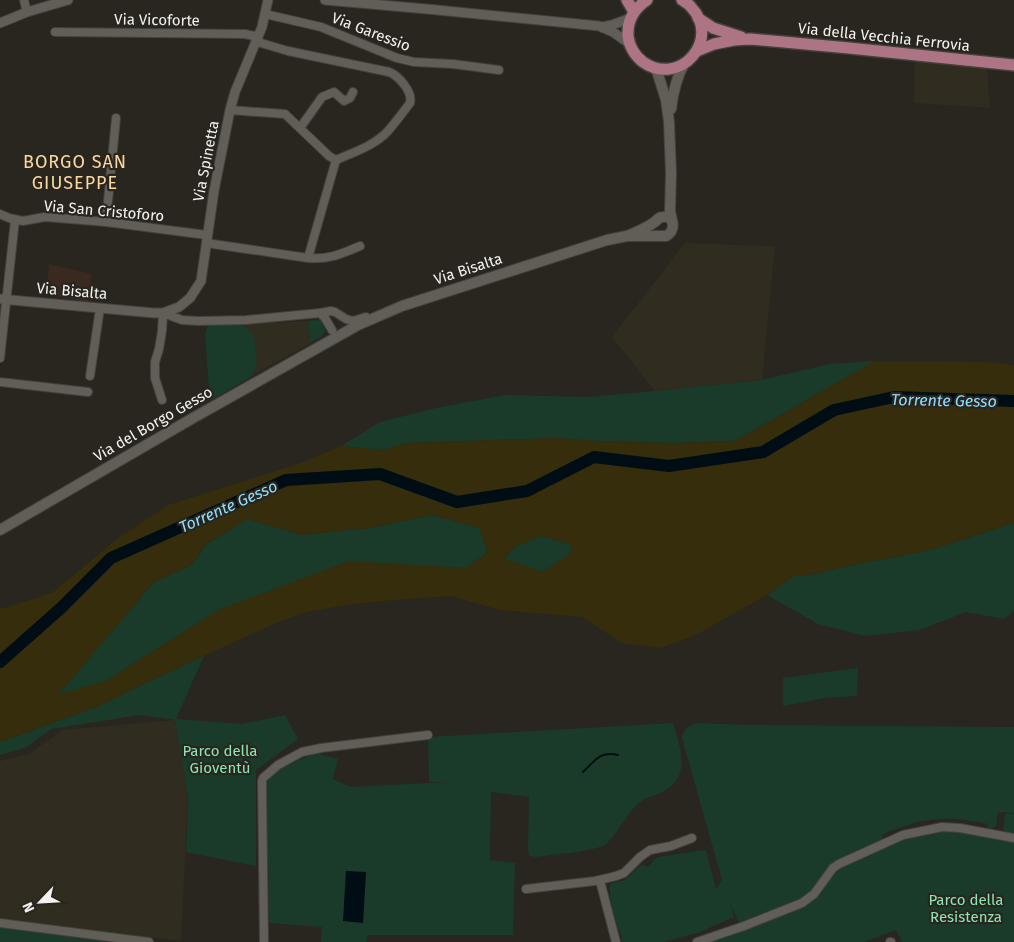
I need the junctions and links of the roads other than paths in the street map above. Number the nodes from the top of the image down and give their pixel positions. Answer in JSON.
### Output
{"nodes":[{"id":1,"x":24,"y":0,"type":"edge"},
{"id":2,"x":68,"y":0,"type":"edge"},
{"id":3,"x":268,"y":0,"type":"edge"},
{"id":4,"x":324,"y":0,"type":"edge"},
{"id":5,"x":627,"y":0,"type":"edge"},
{"id":6,"x":647,"y":0,"type":"edge"},
{"id":7,"x":682,"y":0,"type":"edge"},
{"id":8,"x":27,"y":12,"type":"junction"},
{"id":9,"x":265,"y":14,"type":"junction"},
{"id":10,"x":632,"y":15,"type":"junction"},
{"id":11,"x":698,"y":18,"type":"junction"},
{"id":12,"x":0,"y":23,"type":"edge"},
{"id":13,"x":602,"y":27,"type":"junction"},
{"id":14,"x":55,"y":32,"type":"dead end"},
{"id":15,"x":257,"y":39,"type":"junction"},
{"id":16,"x":750,"y":39,"type":"junction"},
{"id":17,"x":630,"y":44,"type":"junction"},
{"id":18,"x":697,"y":51,"type":"junction"},
{"id":19,"x":684,"y":64,"type":"junction"},
{"id":20,"x":1014,"y":65,"type":"edge"},
{"id":21,"x":656,"y":68,"type":"junction"},
{"id":22,"x":498,"y":70,"type":"dead end"},
{"id":23,"x":353,"y":92,"type":"dead end"},
{"id":24,"x":230,"y":110,"type":"junction"},
{"id":25,"x":116,"y":118,"type":"dead end"},
{"id":26,"x":670,"y":122,"type":"junction"},
{"id":27,"x":300,"y":128,"type":"junction"},
{"id":28,"x":336,"y":160,"type":"junction"},
{"id":29,"x":670,"y":196,"type":"junction"},
{"id":30,"x":0,"y":214,"type":"edge"},
{"id":31,"x":15,"y":220,"type":"junction"},
{"id":32,"x":656,"y":220,"type":"junction"},
{"id":33,"x":672,"y":221,"type":"junction"},
{"id":34,"x":106,"y":222,"type":"junction"},
{"id":35,"x":660,"y":235,"type":"junction"},
{"id":36,"x":627,"y":236,"type":"junction"},
{"id":37,"x":207,"y":239,"type":"junction"},
{"id":38,"x":360,"y":246,"type":"dead end"},
{"id":39,"x":308,"y":258,"type":"junction"},
{"id":40,"x":3,"y":300,"type":"edge"},
{"id":41,"x":402,"y":306,"type":"junction"},
{"id":42,"x":100,"y":308,"type":"junction"},
{"id":43,"x":163,"y":313,"type":"junction"},
{"id":44,"x":320,"y":313,"type":"junction"},
{"id":45,"x":346,"y":319,"type":"junction"},
{"id":46,"x":332,"y":330,"type":"junction"},
{"id":47,"x":344,"y":333,"type":"junction"},
{"id":48,"x":322,"y":345,"type":"junction"},
{"id":49,"x":0,"y":358,"type":"edge"},
{"id":50,"x":90,"y":376,"type":"dead end"},
{"id":51,"x":0,"y":382,"type":"edge"},
{"id":52,"x":88,"y":392,"type":"dead end"},
{"id":53,"x":162,"y":400,"type":"dead end"},
{"id":54,"x":0,"y":530,"type":"edge"},
{"id":55,"x":428,"y":734,"type":"dead end"},
{"id":56,"x":692,"y":838,"type":"dead end"},
{"id":57,"x":1014,"y":838,"type":"edge"},
{"id":58,"x":600,"y":880,"type":"junction"},
{"id":59,"x":526,"y":889,"type":"dead end"},
{"id":60,"x":0,"y":923,"type":"edge"},
{"id":61,"x":149,"y":942,"type":"edge"},
{"id":62,"x":264,"y":942,"type":"edge"},
{"id":63,"x":616,"y":942,"type":"edge"},
{"id":64,"x":697,"y":942,"type":"edge"}],
"edges":[{"from":1,"to":8,"type":"street"},
{"from":2,"to":8,"type":"street"},
{"from":3,"to":9,"type":"street","name":"Via Spinetta"},
{"from":4,"to":13,"type":"street"},
{"from":5,"to":10,"type":"main road"},
{"from":6,"to":10,"type":"main road"},
{"from":7,"to":11,"type":"main road","name":"Via della Vecchia Ferrovia"},
{"from":8,"to":12,"type":"street"},
{"from":9,"to":15,"type":"street","name":"Via Spinetta"},
{"from":9,"to":22,"type":"street","name":"Via Garessio"},
{"from":10,"to":13,"type":"street"},
{"from":10,"to":17,"type":"main road"},
{"from":11,"to":16,"type":"main road","name":"Via della Vecchia Ferrovia"},
{"from":11,"to":18,"type":"main road"},
{"from":13,"to":17,"type":"street"},
{"from":14,"to":15,"type":"street","name":"Via Vicoforte"},
{"from":15,"to":24,"type":"street","name":"Via Spinetta"},
{"from":15,"to":28,"type":"street","name":"Via Vicoforte"},
{"from":16,"to":18,"type":"main road","name":"Via della Vecchia Ferrovia"},
{"from":16,"to":20,"type":"main road","name":"Via della Vecchia Ferrovia"},
{"from":17,"to":21,"type":"main road"},
{"from":18,"to":19,"type":"main road"},
{"from":19,"to":21,"type":"main road"},
{"from":19,"to":26,"type":"main road"},
{"from":21,"to":26,"type":"main road"},
{"from":23,"to":27,"type":"street"},
{"from":24,"to":27,"type":"street"},
{"from":24,"to":37,"type":"street","name":"Via Spinetta"},
{"from":25,"to":34,"type":"street"},
{"from":26,"to":29,"type":"main road"},
{"from":27,"to":28,"type":"street"},
{"from":28,"to":39,"type":"street"},
{"from":29,"to":32,"type":"main road"},
{"from":29,"to":33,"type":"main road"},
{"from":30,"to":31,"type":"street","name":"Via San Cristoforo"},
{"from":31,"to":34,"type":"street","name":"Via San Cristoforo"},
{"from":31,"to":40,"type":"street"},
{"from":32,"to":33,"type":"main road"},
{"from":32,"to":35,"type":"main road"},
{"from":32,"to":36,"type":"main road","name":"Via Bisalta"},
{"from":33,"to":35,"type":"main road"},
{"from":34,"to":37,"type":"street","name":"Via San Cristoforo"},
{"from":35,"to":36,"type":"main road","name":"Via Bisalta"},
{"from":36,"to":41,"type":"main road","name":"Via Bisalta"},
{"from":37,"to":39,"type":"street","name":"Via San Cristoforo"},
{"from":37,"to":43,"type":"street","name":"Via Spinetta"},
{"from":38,"to":39,"type":"street","name":"Via San Cristoforo"},
{"from":40,"to":42,"type":"street","name":"Via Bisalta"},
{"from":40,"to":49,"type":"street"},
{"from":41,"to":45,"type":"street","name":"Via Bisalta"},
{"from":41,"to":47,"type":"main road","name":"Via del Borgo Gesso"},
{"from":42,"to":43,"type":"street","name":"Via Bisalta"},
{"from":42,"to":50,"type":"street"},
{"from":43,"to":44,"type":"street","name":"Via Bisalta"},
{"from":43,"to":53,"type":"street"},
{"from":44,"to":45,"type":"street","name":"Via Bisalta"},
{"from":44,"to":46,"type":"street"},
{"from":45,"to":47,"type":"street"},
{"from":46,"to":47,"type":"street"},
{"from":46,"to":48,"type":"street","name":"Via del Borgo Gesso"},
{"from":47,"to":48,"type":"main road","name":"Via del Borgo Gesso"},
{"from":48,"to":54,"type":"main road","name":"Via del Borgo Gesso"},
{"from":51,"to":52,"type":"street"},
{"from":55,"to":62,"type":"street"},
{"from":56,"to":58,"type":"street"},
{"from":57,"to":64,"type":"street"},
{"from":58,"to":59,"type":"street"},
{"from":58,"to":63,"type":"street"},
{"from":60,"to":61,"type":"street"}]}
